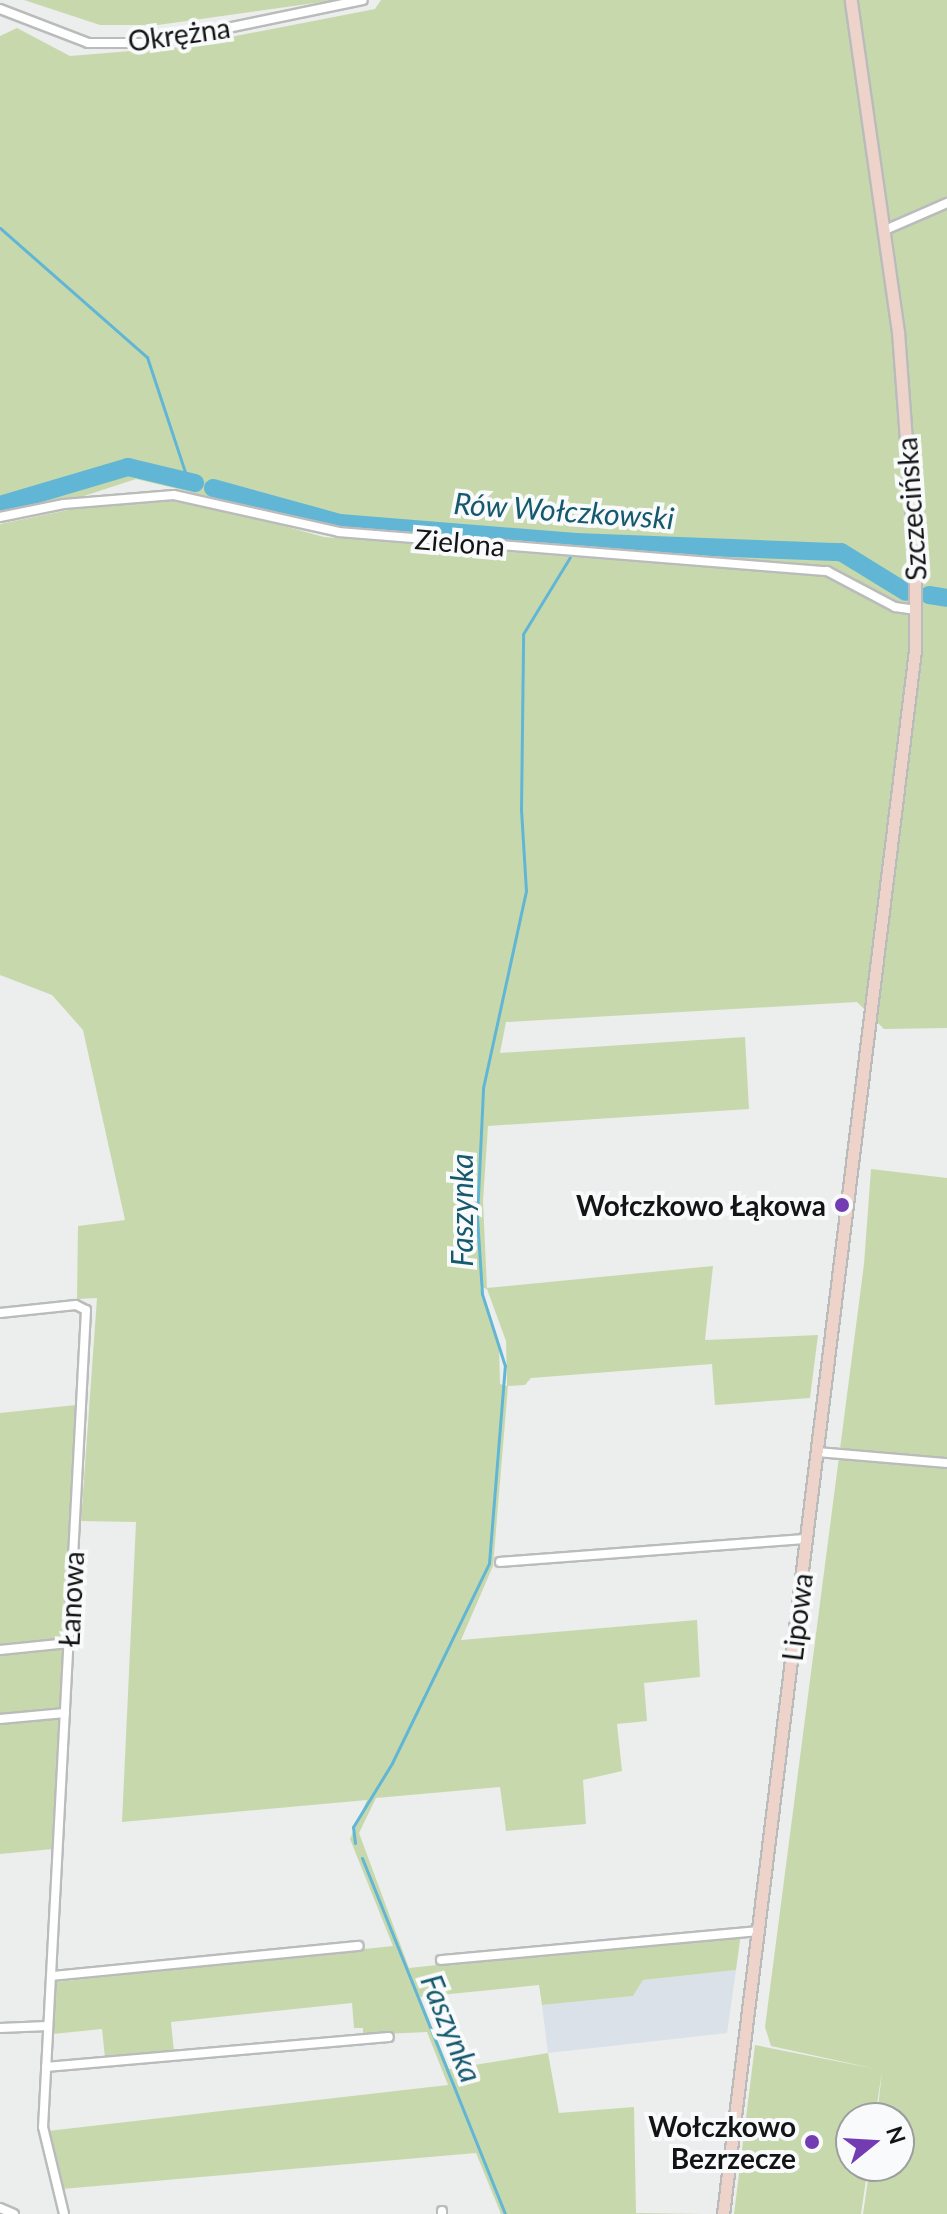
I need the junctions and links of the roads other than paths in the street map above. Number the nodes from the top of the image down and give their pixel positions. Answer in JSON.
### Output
{"nodes":[{"id":1,"x":363,"y":0,"type":"edge"},
{"id":2,"x":851,"y":0,"type":"edge"},
{"id":3,"x":0,"y":9,"type":"edge"},
{"id":4,"x":947,"y":203,"type":"edge"},
{"id":5,"x":885,"y":230,"type":"junction"},
{"id":6,"x":0,"y":517,"type":"edge"},
{"id":7,"x":916,"y":610,"type":"junction"},
{"id":8,"x":872,"y":1020,"type":"joint"},
{"id":9,"x":0,"y":1313,"type":"edge"},
{"id":10,"x":818,"y":1452,"type":"junction"},
{"id":11,"x":947,"y":1463,"type":"edge"},
{"id":12,"x":807,"y":1539,"type":"junction"},
{"id":13,"x":500,"y":1562,"type":"dead end"},
{"id":14,"x":69,"y":1643,"type":"junction"},
{"id":15,"x":0,"y":1650,"type":"edge"},
{"id":16,"x":65,"y":1713,"type":"junction"},
{"id":17,"x":0,"y":1719,"type":"edge"},
{"id":18,"x":758,"y":1931,"type":"junction"},
{"id":19,"x":359,"y":1946,"type":"dead end"},
{"id":20,"x":441,"y":1960,"type":"dead end"},
{"id":21,"x":52,"y":1976,"type":"junction"},
{"id":22,"x":48,"y":2026,"type":"junction"},
{"id":23,"x":0,"y":2028,"type":"edge"},
{"id":24,"x":389,"y":2037,"type":"dead end"},
{"id":25,"x":46,"y":2067,"type":"junction"},
{"id":26,"x":0,"y":2208,"type":"edge"},
{"id":27,"x":14,"y":2214,"type":"edge"},
{"id":28,"x":64,"y":2214,"type":"edge"},
{"id":29,"x":723,"y":2214,"type":"edge"}],
"edges":[{"from":1,"to":3,"type":"street","name":"Okrężna"},
{"from":2,"to":5,"type":"street","name":"Szczecińska"},
{"from":4,"to":5,"type":"street"},
{"from":5,"to":7,"type":"street","name":"Szczecińska"},
{"from":6,"to":7,"type":"street","name":"Zielona"},
{"from":7,"to":8,"type":"street","name":"Szczecińska"},
{"from":8,"to":10,"type":"street","name":"Lipowa"},
{"from":9,"to":14,"type":"street","name":"Łanowa"},
{"from":10,"to":11,"type":"street"},
{"from":10,"to":12,"type":"street","name":"Lipowa"},
{"from":12,"to":13,"type":"street"},
{"from":12,"to":18,"type":"street","name":"Lipowa"},
{"from":14,"to":15,"type":"street"},
{"from":14,"to":16,"type":"street","name":"Łanowa"},
{"from":16,"to":17,"type":"street"},
{"from":16,"to":21,"type":"street","name":"Łanowa"},
{"from":18,"to":20,"type":"street"},
{"from":18,"to":29,"type":"street","name":"Lipowa"},
{"from":19,"to":21,"type":"street"},
{"from":21,"to":22,"type":"street","name":"Łanowa"},
{"from":22,"to":23,"type":"street"},
{"from":22,"to":25,"type":"street","name":"Łanowa"},
{"from":24,"to":25,"type":"street"},
{"from":25,"to":28,"type":"street","name":"Łanowa"},
{"from":26,"to":27,"type":"street"}]}
